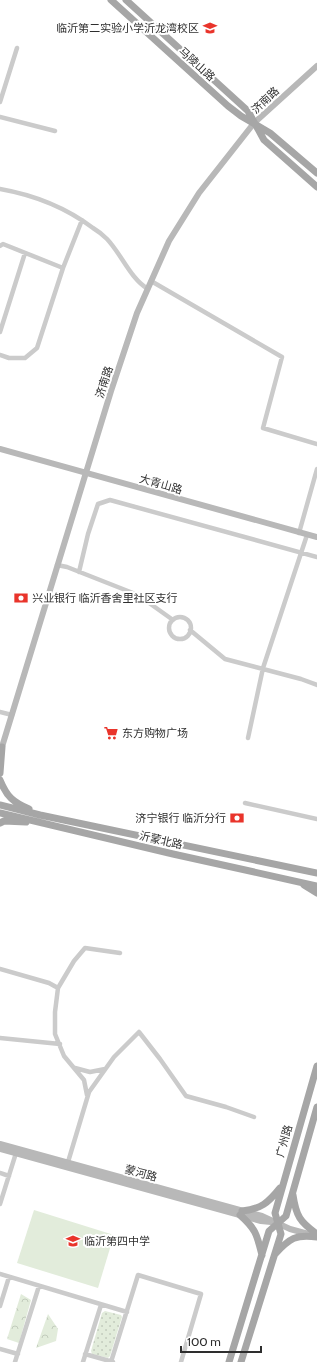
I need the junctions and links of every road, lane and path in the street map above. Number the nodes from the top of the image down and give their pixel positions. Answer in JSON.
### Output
{"nodes":[{"id":1,"x":111,"y":0,"type":"edge"},
{"id":2,"x":126,"y":0,"type":"edge"},
{"id":3,"x":18,"y":48,"type":"dead end"},
{"id":4,"x":317,"y":66,"type":"edge"},
{"id":5,"x":0,"y":102,"type":"edge"},
{"id":6,"x":0,"y":117,"type":"edge"},
{"id":7,"x":254,"y":123,"type":"junction"},
{"id":8,"x":55,"y":131,"type":"dead end"},
{"id":9,"x":317,"y":173,"type":"edge"},
{"id":10,"x":317,"y":187,"type":"edge"},
{"id":11,"x":0,"y":189,"type":"edge"},
{"id":12,"x":82,"y":220,"type":"junction"},
{"id":13,"x":0,"y":246,"type":"edge"},
{"id":14,"x":25,"y":253,"type":"junction"},
{"id":15,"x":63,"y":268,"type":"junction"},
{"id":16,"x":151,"y":281,"type":"junction"},
{"id":17,"x":148,"y":289,"type":"junction"},
{"id":18,"x":0,"y":332,"type":"edge"},
{"id":19,"x":0,"y":355,"type":"edge"},
{"id":20,"x":317,"y":444,"type":"edge"},
{"id":21,"x":0,"y":449,"type":"edge"},
{"id":22,"x":317,"y":469,"type":"edge"},
{"id":23,"x":85,"y":474,"type":"junction"},
{"id":24,"x":299,"y":533,"type":"junction"},
{"id":25,"x":307,"y":535,"type":"junction"},
{"id":26,"x":317,"y":538,"type":"edge"},
{"id":27,"x":300,"y":553,"type":"junction"},
{"id":28,"x":317,"y":557,"type":"edge"},
{"id":29,"x":57,"y":565,"type":"junction"},
{"id":30,"x":79,"y":572,"type":"junction"},
{"id":31,"x":173,"y":620,"type":"junction"},
{"id":32,"x":190,"y":630,"type":"junction"},
{"id":33,"x":263,"y":668,"type":"junction"},
{"id":34,"x":317,"y":685,"type":"edge"},
{"id":35,"x":0,"y":712,"type":"edge"},
{"id":36,"x":12,"y":716,"type":"junction"},
{"id":37,"x":248,"y":738,"type":"dead end"},
{"id":38,"x":1,"y":751,"type":"edge"},
{"id":39,"x":0,"y":773,"type":"edge"},
{"id":40,"x":0,"y":780,"type":"edge"},
{"id":41,"x":245,"y":803,"type":"dead end"},
{"id":42,"x":0,"y":805,"type":"edge"},
{"id":43,"x":0,"y":813,"type":"edge"},
{"id":44,"x":39,"y":818,"type":"junction"},
{"id":45,"x":317,"y":819,"type":"edge"},
{"id":46,"x":0,"y":823,"type":"edge"},
{"id":47,"x":317,"y":873,"type":"edge"},
{"id":48,"x":298,"y":881,"type":"junction"},
{"id":49,"x":317,"y":886,"type":"edge"},
{"id":50,"x":317,"y":893,"type":"edge"},
{"id":51,"x":120,"y":954,"type":"dead end"},
{"id":52,"x":0,"y":969,"type":"edge"},
{"id":53,"x":58,"y":988,"type":"junction"},
{"id":54,"x":0,"y":1038,"type":"edge"},
{"id":55,"x":60,"y":1044,"type":"junction"},
{"id":56,"x":317,"y":1066,"type":"edge"},
{"id":57,"x":75,"y":1068,"type":"junction"},
{"id":58,"x":105,"y":1069,"type":"junction"},
{"id":59,"x":87,"y":1097,"type":"junction"},
{"id":60,"x":317,"y":1106,"type":"edge"},
{"id":61,"x":254,"y":1117,"type":"dead end"},
{"id":62,"x":0,"y":1144,"type":"edge"},
{"id":63,"x":0,"y":1149,"type":"edge"},
{"id":64,"x":16,"y":1153,"type":"junction"},
{"id":65,"x":68,"y":1162,"type":"junction"},
{"id":66,"x":0,"y":1173,"type":"edge"},
{"id":67,"x":9,"y":1176,"type":"junction"},
{"id":68,"x":283,"y":1184,"type":"junction"},
{"id":69,"x":293,"y":1190,"type":"junction"},
{"id":70,"x":0,"y":1204,"type":"edge"},
{"id":71,"x":241,"y":1213,"type":"junction"},
{"id":72,"x":277,"y":1223,"type":"junction"},
{"id":73,"x":317,"y":1236,"type":"edge"},
{"id":74,"x":262,"y":1255,"type":"junction"},
{"id":75,"x":274,"y":1255,"type":"junction"},
{"id":76,"x":0,"y":1274,"type":"edge"},
{"id":77,"x":9,"y":1277,"type":"junction"},
{"id":78,"x":39,"y":1286,"type":"junction"},
{"id":79,"x":101,"y":1305,"type":"junction"},
{"id":80,"x":0,"y":1306,"type":"edge"},
{"id":81,"x":127,"y":1312,"type":"junction"},
{"id":82,"x":0,"y":1349,"type":"edge"},
{"id":83,"x":18,"y":1354,"type":"junction"},
{"id":84,"x":85,"y":1354,"type":"junction"},
{"id":85,"x":96,"y":1359,"type":"edge"},
{"id":86,"x":15,"y":1362,"type":"edge"},
{"id":87,"x":83,"y":1362,"type":"edge"},
{"id":88,"x":112,"y":1362,"type":"edge"},
{"id":89,"x":181,"y":1362,"type":"edge"},
{"id":90,"x":229,"y":1362,"type":"edge"},
{"id":91,"x":243,"y":1362,"type":"edge"}],
"edges":[{"from":1,"to":7,"type":"main road","name":"马陵山路"},
{"from":2,"to":7,"type":"main road","name":"马陵山路"},
{"from":3,"to":5,"type":"street"},
{"from":4,"to":7,"type":"street","name":"济南路"},
{"from":6,"to":8,"type":"street"},
{"from":7,"to":9,"type":"main road","name":"马陵山路"},
{"from":7,"to":10,"type":"main road","name":"马陵山路"},
{"from":7,"to":16,"type":"street","name":"济南路"},
{"from":11,"to":12,"type":"street"},
{"from":12,"to":15,"type":"street"},
{"from":12,"to":17,"type":"street"},
{"from":13,"to":14,"type":"street"},
{"from":14,"to":15,"type":"street"},
{"from":14,"to":18,"type":"street"},
{"from":15,"to":19,"type":"street"},
{"from":16,"to":17,"type":"street","name":"济南路"},
{"from":16,"to":20,"type":"street"},
{"from":17,"to":23,"type":"street","name":"济南路"},
{"from":21,"to":23,"type":"street","name":"大青山路"},
{"from":22,"to":24,"type":"street"},
{"from":23,"to":24,"type":"street","name":"大青山路"},
{"from":23,"to":29,"type":"street","name":"济南路"},
{"from":24,"to":25,"type":"street","name":"大青山路"},
{"from":25,"to":26,"type":"street","name":"大青山路"},
{"from":25,"to":27,"type":"street"},
{"from":27,"to":28,"type":"street"},
{"from":27,"to":30,"type":"street"},
{"from":27,"to":33,"type":"street"},
{"from":29,"to":30,"type":"street"},
{"from":29,"to":36,"type":"street","name":"济南路"},
{"from":30,"to":31,"type":"street"},
{"from":31,"to":32,"type":"street"},
{"from":31,"to":32,"type":"street"},
{"from":32,"to":33,"type":"street"},
{"from":33,"to":34,"type":"street"},
{"from":33,"to":37,"type":"street"},
{"from":35,"to":36,"type":"street"},
{"from":36,"to":38,"type":"street","name":"济南路"},
{"from":38,"to":39,"type":"main road"},
{"from":40,"to":44,"type":"main road"},
{"from":41,"to":45,"type":"street"},
{"from":42,"to":44,"type":"main road","name":"沂蒙北路"},
{"from":43,"to":44,"type":"main road","name":"沂蒙北路"},
{"from":44,"to":46,"type":"main road"},
{"from":44,"to":47,"type":"main road","name":"沂蒙北路"},
{"from":44,"to":48,"type":"main road","name":"沂蒙北路"},
{"from":48,"to":49,"type":"main road","name":"沂蒙北路"},
{"from":48,"to":50,"type":"main road"},
{"from":51,"to":53,"type":"street"},
{"from":52,"to":53,"type":"street"},
{"from":53,"to":55,"type":"street"},
{"from":54,"to":55,"type":"street"},
{"from":55,"to":57,"type":"street"},
{"from":56,"to":68,"type":"main road","name":"广州路"},
{"from":57,"to":58,"type":"street"},
{"from":57,"to":59,"type":"street"},
{"from":58,"to":59,"type":"street"},
{"from":58,"to":61,"type":"street"},
{"from":59,"to":65,"type":"street"},
{"from":60,"to":69,"type":"main road","name":"广州路"},
{"from":62,"to":65,"type":"street","name":"蒙河路"},
{"from":63,"to":64,"type":"street","name":"蒙河路"},
{"from":64,"to":67,"type":"street"},
{"from":64,"to":71,"type":"street","name":"蒙河路"},
{"from":65,"to":71,"type":"street","name":"蒙河路"},
{"from":66,"to":67,"type":"street"},
{"from":67,"to":70,"type":"street"},
{"from":68,"to":71,"type":"main road"},
{"from":68,"to":72,"type":"main road","name":"广州路"},
{"from":69,"to":72,"type":"main road","name":"广州路"},
{"from":69,"to":73,"type":"main road"},
{"from":71,"to":72,"type":"street","name":"蒙河路"},
{"from":71,"to":74,"type":"main road"},
{"from":72,"to":73,"type":"street","name":"蒙河路"},
{"from":72,"to":74,"type":"main road","name":"广州路"},
{"from":72,"to":75,"type":"main road","name":"广州路"},
{"from":73,"to":75,"type":"main road"},
{"from":74,"to":90,"type":"main road","name":"广州路"},
{"from":75,"to":91,"type":"main road","name":"广州路"},
{"from":76,"to":77,"type":"street"},
{"from":77,"to":78,"type":"street"},
{"from":77,"to":80,"type":"street"},
{"from":78,"to":79,"type":"street"},
{"from":78,"to":83,"type":"street"},
{"from":79,"to":81,"type":"street"},
{"from":79,"to":84,"type":"street"},
{"from":81,"to":88,"type":"street"},
{"from":81,"to":89,"type":"street"},
{"from":82,"to":83,"type":"street"},
{"from":83,"to":86,"type":"street"},
{"from":84,"to":85,"type":"street"},
{"from":84,"to":87,"type":"street"},
{"from":85,"to":88,"type":"street"}]}
